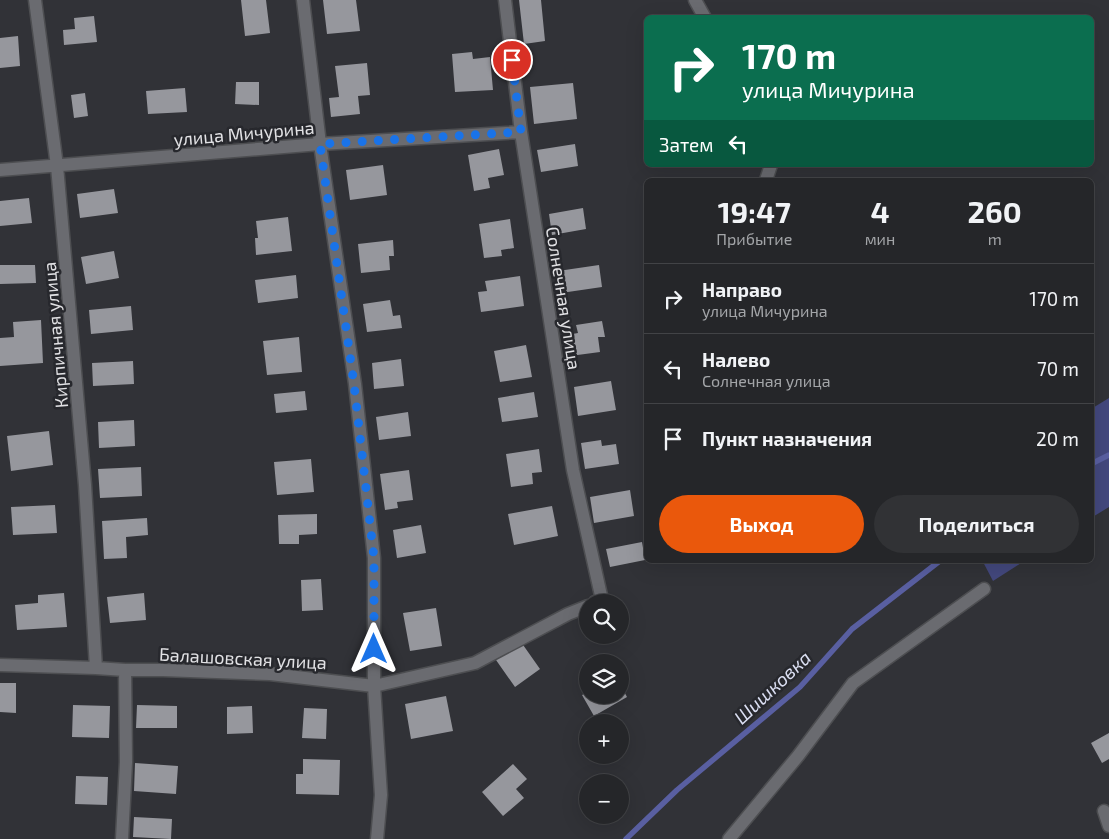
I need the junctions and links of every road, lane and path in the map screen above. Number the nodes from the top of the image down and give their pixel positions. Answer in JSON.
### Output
{"nodes":[{"id":1,"x":35,"y":0,"type":"edge"},
{"id":2,"x":303,"y":0,"type":"edge"},
{"id":3,"x":505,"y":0,"type":"edge"},
{"id":4,"x":695,"y":0,"type":"edge"},
{"id":5,"x":703,"y":15,"type":"edge"},
{"id":6,"x":521,"y":132,"type":"junction"},
{"id":7,"x":320,"y":144,"type":"junction"},
{"id":8,"x":58,"y":166,"type":"junction"},
{"id":9,"x":0,"y":170,"type":"edge"},
{"id":10,"x":984,"y":589,"type":"dead end"},
{"id":11,"x":598,"y":594,"type":"edge"},
{"id":12,"x":579,"y":610,"type":"edge"},
{"id":13,"x":0,"y":665,"type":"edge"},
{"id":14,"x":96,"y":668,"type":"junction"},
{"id":15,"x":124,"y":670,"type":"junction"},
{"id":16,"x":374,"y":686,"type":"junction"},
{"id":17,"x":1104,"y":811,"type":"dead end"},
{"id":18,"x":1109,"y":826,"type":"edge"},
{"id":19,"x":122,"y":839,"type":"edge"},
{"id":20,"x":377,"y":839,"type":"edge"},
{"id":21,"x":729,"y":839,"type":"edge"}],
"edges":[{"from":1,"to":8,"type":"street","name":"Кирпичная улица"},
{"from":2,"to":7,"type":"street"},
{"from":3,"to":6,"type":"street","name":"Солнечная улица"},
{"from":4,"to":5,"type":"street"},
{"from":6,"to":7,"type":"street","name":"улица Мичурина"},
{"from":6,"to":11,"type":"street","name":"Солнечная улица"},
{"from":7,"to":8,"type":"street","name":"улица Мичурина"},
{"from":7,"to":16,"type":"street"},
{"from":8,"to":9,"type":"street","name":"улица Мичурина"},
{"from":8,"to":14,"type":"street","name":"Кирпичная улица"},
{"from":10,"to":21,"type":"street"},
{"from":12,"to":16,"type":"street","name":"Балашовская улица"},
{"from":13,"to":14,"type":"street","name":"Балашовская улица"},
{"from":14,"to":15,"type":"street","name":"Балашовская улица"},
{"from":15,"to":16,"type":"street","name":"Балашовская улица"},
{"from":15,"to":19,"type":"street"},
{"from":16,"to":20,"type":"street"},
{"from":17,"to":18,"type":"street"}]}
